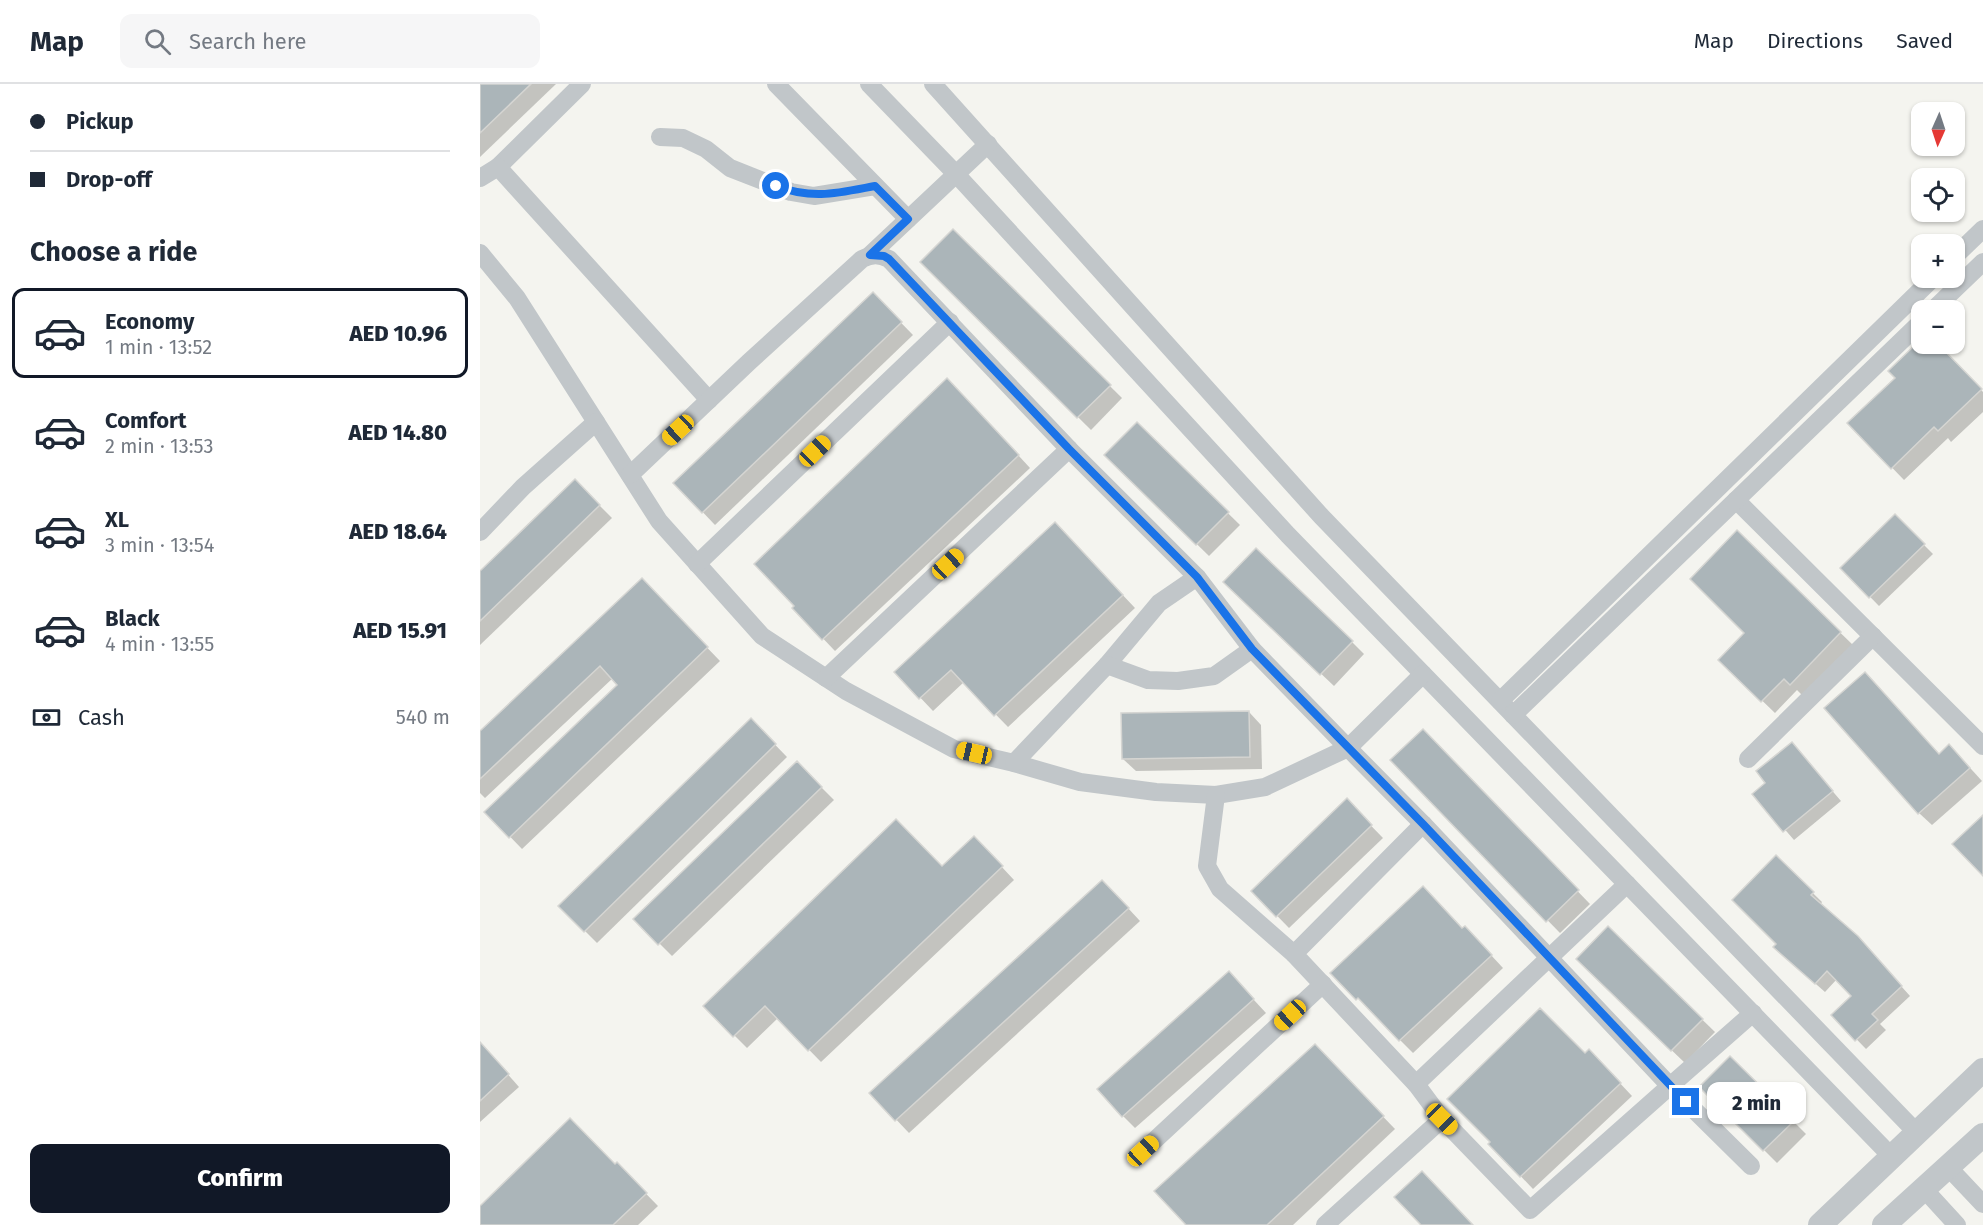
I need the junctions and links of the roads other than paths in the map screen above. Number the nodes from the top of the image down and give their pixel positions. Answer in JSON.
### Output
{"nodes":[{"id":1,"x":582,"y":84,"type":"edge"},
{"id":2,"x":776,"y":84,"type":"edge"},
{"id":3,"x":869,"y":84,"type":"edge"},
{"id":4,"x":933,"y":84,"type":"edge"},
{"id":5,"x":660,"y":137,"type":"dead end"},
{"id":6,"x":988,"y":144,"type":"junction"},
{"id":7,"x":498,"y":167,"type":"junction"},
{"id":8,"x":956,"y":174,"type":"junction"},
{"id":9,"x":480,"y":178,"type":"edge"},
{"id":10,"x":875,"y":186,"type":"junction"},
{"id":11,"x":908,"y":219,"type":"junction"},
{"id":12,"x":1983,"y":229,"type":"edge"},
{"id":13,"x":1965,"y":246,"type":"edge"},
{"id":14,"x":480,"y":253,"type":"edge"},
{"id":15,"x":870,"y":255,"type":"junction"},
{"id":16,"x":1983,"y":263,"type":"edge"},
{"id":17,"x":1923,"y":288,"type":"edge"},
{"id":18,"x":1944,"y":300,"type":"edge"},
{"id":19,"x":950,"y":321,"type":"junction"},
{"id":20,"x":1911,"y":332,"type":"edge"},
{"id":21,"x":710,"y":400,"type":"junction"},
{"id":22,"x":596,"y":422,"type":"junction"},
{"id":23,"x":1069,"y":449,"type":"junction"},
{"id":24,"x":630,"y":475,"type":"junction"},
{"id":25,"x":1736,"y":500,"type":"junction"},
{"id":26,"x":480,"y":532,"type":"edge"},
{"id":27,"x":697,"y":564,"type":"junction"},
{"id":28,"x":1197,"y":577,"type":"junction"},
{"id":29,"x":1873,"y":636,"type":"junction"},
{"id":30,"x":1252,"y":649,"type":"junction"},
{"id":31,"x":1107,"y":665,"type":"junction"},
{"id":32,"x":1423,"y":674,"type":"junction"},
{"id":33,"x":826,"y":678,"type":"junction"},
{"id":34,"x":1500,"y":701,"type":"junction"},
{"id":35,"x":1513,"y":715,"type":"junction"},
{"id":36,"x":1983,"y":746,"type":"edge"},
{"id":37,"x":1348,"y":748,"type":"junction"},
{"id":38,"x":1748,"y":759,"type":"dead end"},
{"id":39,"x":1014,"y":763,"type":"junction"},
{"id":40,"x":1216,"y":795,"type":"junction"},
{"id":41,"x":1423,"y":824,"type":"junction"},
{"id":42,"x":1627,"y":884,"type":"junction"},
{"id":43,"x":1294,"y":954,"type":"junction"},
{"id":44,"x":1549,"y":957,"type":"junction"},
{"id":45,"x":1323,"y":984,"type":"junction"},
{"id":46,"x":1753,"y":1013,"type":"junction"},
{"id":47,"x":1983,"y":1070,"type":"edge"},
{"id":48,"x":1416,"y":1084,"type":"junction"},
{"id":49,"x":1670,"y":1086,"type":"junction"},
{"id":50,"x":1442,"y":1119,"type":"junction"},
{"id":51,"x":1917,"y":1133,"type":"junction"},
{"id":52,"x":1983,"y":1135,"type":"edge"},
{"id":53,"x":1143,"y":1151,"type":"dead end"},
{"id":54,"x":1892,"y":1157,"type":"junction"},
{"id":55,"x":1751,"y":1166,"type":"dead end"},
{"id":56,"x":1948,"y":1167,"type":"junction"},
{"id":57,"x":1924,"y":1189,"type":"junction"},
{"id":58,"x":1983,"y":1204,"type":"edge"},
{"id":59,"x":1325,"y":1225,"type":"edge"},
{"id":60,"x":1820,"y":1225,"type":"edge"},
{"id":61,"x":1884,"y":1225,"type":"edge"},
{"id":62,"x":1958,"y":1225,"type":"edge"}],
"edges":[{"from":1,"to":7,"type":"street"},
{"from":2,"to":10,"type":"street"},
{"from":3,"to":8,"type":"street"},
{"from":4,"to":6,"type":"street"},
{"from":5,"to":10,"type":"street"},
{"from":6,"to":8,"type":"street"},
{"from":6,"to":34,"type":"street"},
{"from":7,"to":9,"type":"street"},
{"from":7,"to":21,"type":"street"},
{"from":8,"to":11,"type":"street"},
{"from":8,"to":32,"type":"street"},
{"from":10,"to":11,"type":"street"},
{"from":11,"to":15,"type":"street"},
{"from":12,"to":13,"type":"street"},
{"from":14,"to":22,"type":"street"},
{"from":15,"to":19,"type":"street"},
{"from":15,"to":21,"type":"street"},
{"from":16,"to":18,"type":"street"},
{"from":17,"to":34,"type":"street"},
{"from":19,"to":23,"type":"street"},
{"from":19,"to":27,"type":"street"},
{"from":20,"to":25,"type":"street"},
{"from":21,"to":24,"type":"street"},
{"from":22,"to":24,"type":"street"},
{"from":22,"to":26,"type":"street"},
{"from":23,"to":28,"type":"street"},
{"from":23,"to":33,"type":"street"},
{"from":24,"to":27,"type":"street"},
{"from":25,"to":29,"type":"street"},
{"from":25,"to":35,"type":"street"},
{"from":27,"to":33,"type":"street"},
{"from":28,"to":30,"type":"street"},
{"from":28,"to":31,"type":"street"},
{"from":29,"to":36,"type":"street"},
{"from":29,"to":38,"type":"street"},
{"from":30,"to":31,"type":"street"},
{"from":30,"to":37,"type":"street"},
{"from":31,"to":39,"type":"street"},
{"from":32,"to":37,"type":"street"},
{"from":32,"to":42,"type":"street"},
{"from":33,"to":39,"type":"street"},
{"from":34,"to":35,"type":"street"},
{"from":35,"to":51,"type":"street"},
{"from":37,"to":40,"type":"street"},
{"from":37,"to":41,"type":"street"},
{"from":39,"to":40,"type":"street"},
{"from":40,"to":43,"type":"street"},
{"from":41,"to":43,"type":"street"},
{"from":41,"to":44,"type":"street"},
{"from":42,"to":44,"type":"street"},
{"from":42,"to":46,"type":"street"},
{"from":43,"to":45,"type":"street"},
{"from":44,"to":48,"type":"street"},
{"from":44,"to":49,"type":"street"},
{"from":45,"to":48,"type":"street"},
{"from":45,"to":53,"type":"street"},
{"from":46,"to":49,"type":"street"},
{"from":46,"to":54,"type":"street"},
{"from":47,"to":51,"type":"street"},
{"from":48,"to":50,"type":"street"},
{"from":49,"to":50,"type":"street"},
{"from":49,"to":55,"type":"street"},
{"from":50,"to":59,"type":"street"},
{"from":51,"to":54,"type":"street"},
{"from":52,"to":56,"type":"street"},
{"from":54,"to":60,"type":"street"},
{"from":56,"to":57,"type":"street"},
{"from":56,"to":58,"type":"street"},
{"from":57,"to":61,"type":"street"},
{"from":57,"to":62,"type":"street"}]}
